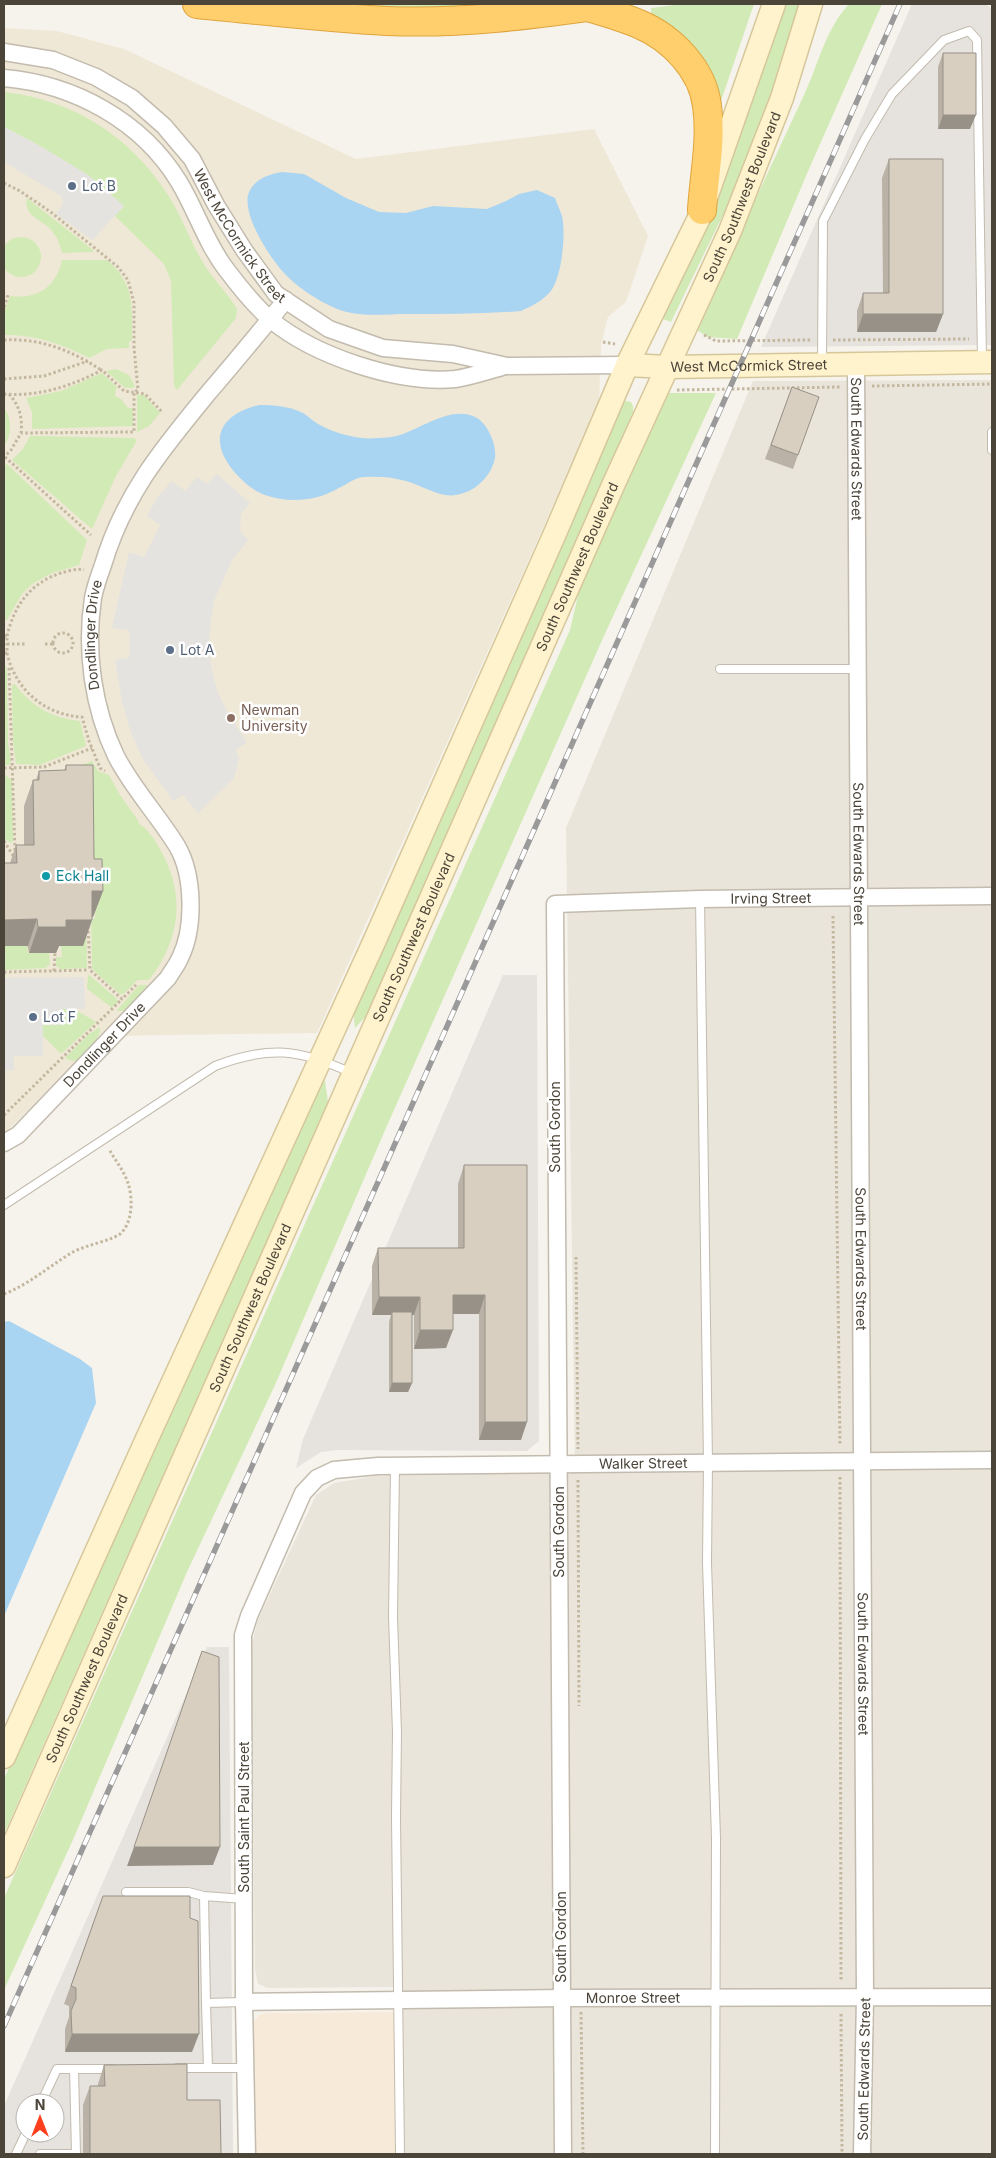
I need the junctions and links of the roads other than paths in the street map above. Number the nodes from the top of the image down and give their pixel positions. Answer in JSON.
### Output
{"nodes":[{"id":1,"x":197,"y":4,"type":"edge"},
{"id":2,"x":774,"y":4,"type":"edge"},
{"id":3,"x":811,"y":4,"type":"edge"},
{"id":4,"x":598,"y":5,"type":"edge"},
{"id":5,"x":4,"y":52,"type":"edge"},
{"id":6,"x":4,"y":78,"type":"edge"},
{"id":7,"x":702,"y":210,"type":"junction"},
{"id":8,"x":286,"y":300,"type":"junction"},
{"id":9,"x":270,"y":319,"type":"junction"},
{"id":10,"x":987,"y":362,"type":"edge"},
{"id":11,"x":856,"y":364,"type":"junction"},
{"id":12,"x":627,"y":365,"type":"junction"},
{"id":13,"x":822,"y":365,"type":"junction"},
{"id":14,"x":507,"y":366,"type":"junction"},
{"id":15,"x":668,"y":367,"type":"junction"},
{"id":16,"x":992,"y":432,"type":"edge"},
{"id":17,"x":992,"y":450,"type":"edge"},
{"id":18,"x":720,"y":669,"type":"dead end"},
{"id":19,"x":858,"y":670,"type":"junction"},
{"id":20,"x":992,"y":896,"type":"edge"},
{"id":21,"x":858,"y":898,"type":"junction"},
{"id":22,"x":700,"y":899,"type":"junction"},
{"id":23,"x":554,"y":909,"type":"joint"},
{"id":24,"x":321,"y":1059,"type":"junction"},
{"id":25,"x":353,"y":1073,"type":"junction"},
{"id":26,"x":4,"y":1143,"type":"edge"},
{"id":27,"x":4,"y":1205,"type":"edge"},
{"id":28,"x":992,"y":1460,"type":"edge"},
{"id":29,"x":861,"y":1461,"type":"junction"},
{"id":30,"x":708,"y":1462,"type":"junction"},
{"id":31,"x":558,"y":1464,"type":"junction"},
{"id":32,"x":395,"y":1466,"type":"junction"},
{"id":33,"x":303,"y":1493,"type":"joint"},
{"id":34,"x":4,"y":1757,"type":"edge"},
{"id":35,"x":4,"y":1866,"type":"edge"},
{"id":36,"x":126,"y":1892,"type":"dead end"},
{"id":37,"x":204,"y":1896,"type":"junction"},
{"id":38,"x":244,"y":1899,"type":"junction"},
{"id":39,"x":715,"y":1997,"type":"junction"},
{"id":40,"x":865,"y":1997,"type":"junction"},
{"id":41,"x":992,"y":1997,"type":"edge"},
{"id":42,"x":562,"y":1998,"type":"junction"},
{"id":43,"x":399,"y":2000,"type":"junction"},
{"id":44,"x":244,"y":2002,"type":"junction"},
{"id":45,"x":206,"y":2003,"type":"junction"},
{"id":46,"x":170,"y":2068,"type":"edge"},
{"id":47,"x":208,"y":2068,"type":"junction"},
{"id":48,"x":245,"y":2068,"type":"junction"},
{"id":49,"x":74,"y":2069,"type":"junction"},
{"id":50,"x":122,"y":2069,"type":"edge"},
{"id":51,"x":46,"y":2093,"type":"edge"},
{"id":52,"x":40,"y":2154,"type":"edge"},
{"id":53,"x":76,"y":2154,"type":"edge"},
{"id":54,"x":247,"y":2154,"type":"edge"},
{"id":55,"x":400,"y":2154,"type":"edge"},
{"id":56,"x":563,"y":2154,"type":"edge"},
{"id":57,"x":715,"y":2154,"type":"edge"},
{"id":58,"x":862,"y":2154,"type":"edge"}],
"edges":[{"from":1,"to":4,"type":"highway"},
{"from":2,"to":7,"type":"main road"},
{"from":3,"to":15,"type":"main road","name":"South Southwest Boulevard"},
{"from":4,"to":7,"type":"highway"},
{"from":5,"to":8,"type":"street","name":"West McCormick Street"},
{"from":6,"to":9,"type":"street","name":"West McCormick Street"},
{"from":7,"to":12,"type":"main road"},
{"from":8,"to":9,"type":"street","name":"Dondlinger Drive"},
{"from":8,"to":14,"type":"street","name":"West McCormick Street"},
{"from":9,"to":14,"type":"street","name":"West McCormick Street"},
{"from":9,"to":26,"type":"street","name":"Dondlinger Drive"},
{"from":10,"to":11,"type":"main road","name":"West McCormick Street"},
{"from":10,"to":13,"type":"lane"},
{"from":11,"to":13,"type":"main road","name":"West McCormick Street"},
{"from":11,"to":19,"type":"street","name":"South Edwards Street"},
{"from":12,"to":14,"type":"street","name":"West McCormick Street"},
{"from":12,"to":15,"type":"main road","name":"West McCormick Street"},
{"from":12,"to":24,"type":"main road"},
{"from":13,"to":15,"type":"main road","name":"West McCormick Street"},
{"from":15,"to":25,"type":"main road","name":"South Southwest Boulevard"},
{"from":16,"to":17,"type":"lane"},
{"from":18,"to":19,"type":"lane"},
{"from":19,"to":21,"type":"street","name":"South Edwards Street"},
{"from":20,"to":21,"type":"street","name":"Irving Street"},
{"from":21,"to":22,"type":"street","name":"Irving Street"},
{"from":21,"to":29,"type":"street","name":"South Edwards Street"},
{"from":22,"to":23,"type":"street","name":"Irving Street"},
{"from":22,"to":30,"type":"lane"},
{"from":23,"to":31,"type":"street","name":"South Gordon"},
{"from":24,"to":25,"type":"lane"},
{"from":24,"to":27,"type":"lane"},
{"from":24,"to":34,"type":"main road"},
{"from":25,"to":35,"type":"main road","name":"South Southwest Boulevard"},
{"from":28,"to":29,"type":"street","name":"Walker Street"},
{"from":29,"to":30,"type":"street","name":"Walker Street"},
{"from":29,"to":40,"type":"street","name":"South Edwards Street"},
{"from":30,"to":31,"type":"street","name":"Walker Street"},
{"from":30,"to":39,"type":"lane"},
{"from":31,"to":32,"type":"street","name":"Walker Street"},
{"from":31,"to":42,"type":"street","name":"South Gordon"},
{"from":32,"to":33,"type":"street","name":"Walker Street"},
{"from":32,"to":43,"type":"lane"},
{"from":33,"to":38,"type":"street","name":"South Saint Paul Street"},
{"from":36,"to":37,"type":"lane"},
{"from":37,"to":38,"type":"lane"},
{"from":37,"to":45,"type":"lane"},
{"from":38,"to":44,"type":"street","name":"South Saint Paul Street"},
{"from":39,"to":40,"type":"street","name":"Monroe Street"},
{"from":39,"to":42,"type":"street","name":"Monroe Street"},
{"from":39,"to":57,"type":"lane"},
{"from":40,"to":41,"type":"street","name":"Monroe Street"},
{"from":40,"to":58,"type":"street","name":"South Edwards Street"},
{"from":42,"to":43,"type":"street","name":"Monroe Street"},
{"from":42,"to":56,"type":"street","name":"South Gordon"},
{"from":43,"to":44,"type":"street","name":"Monroe Street"},
{"from":43,"to":55,"type":"lane"},
{"from":44,"to":45,"type":"lane"},
{"from":44,"to":48,"type":"street","name":"South Saint Paul Street"},
{"from":45,"to":47,"type":"lane"},
{"from":46,"to":47,"type":"lane"},
{"from":47,"to":48,"type":"lane"},
{"from":48,"to":54,"type":"street","name":"South Saint Paul Street"},
{"from":49,"to":50,"type":"lane"},
{"from":49,"to":51,"type":"lane"},
{"from":49,"to":53,"type":"lane"},
{"from":52,"to":53,"type":"lane"}]}
